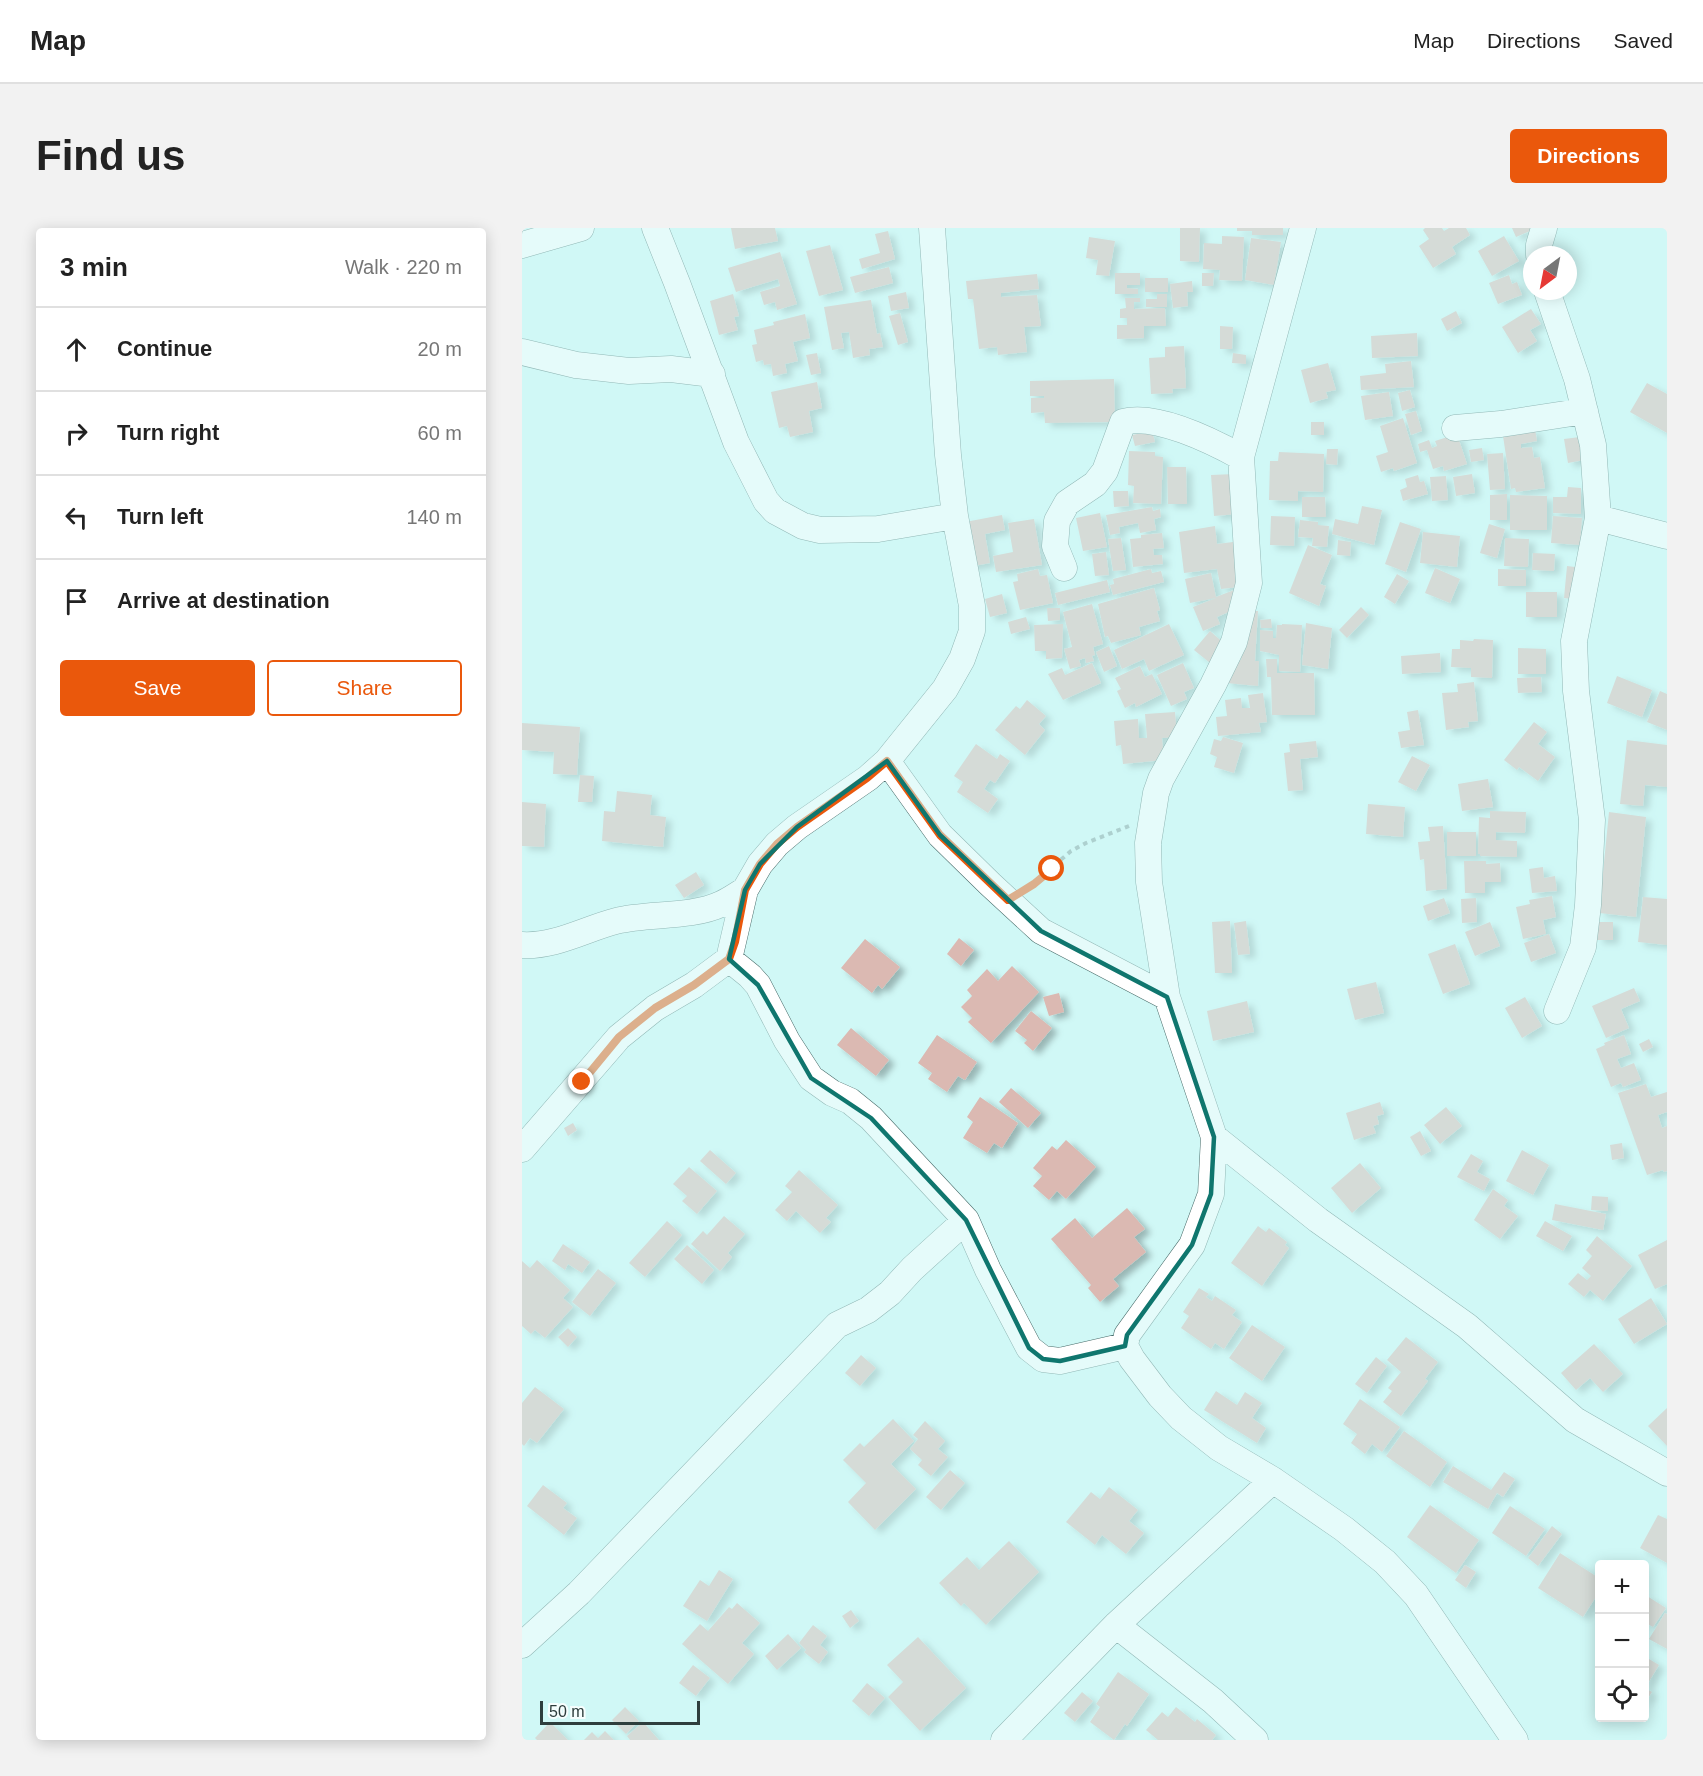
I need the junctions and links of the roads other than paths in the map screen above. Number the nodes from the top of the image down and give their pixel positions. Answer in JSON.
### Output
{"nodes":[{"id":1,"x":580,"y":228,"type":"edge"},
{"id":2,"x":655,"y":228,"type":"edge"},
{"id":3,"x":932,"y":228,"type":"edge"},
{"id":4,"x":1303,"y":228,"type":"edge"},
{"id":5,"x":1544,"y":228,"type":"edge"},
{"id":6,"x":522,"y":245,"type":"edge"},
{"id":7,"x":1539,"y":246,"type":"edge"},
{"id":8,"x":1550,"y":300,"type":"edge"},
{"id":9,"x":522,"y":352,"type":"edge"},
{"id":10,"x":712,"y":374,"type":"junction"},
{"id":11,"x":1585,"y":411,"type":"junction"},
{"id":12,"x":1455,"y":428,"type":"dead end"},
{"id":13,"x":1241,"y":458,"type":"junction"},
{"id":14,"x":955,"y":516,"type":"junction"},
{"id":15,"x":1598,"y":518,"type":"junction"},
{"id":16,"x":1667,"y":536,"type":"edge"},
{"id":17,"x":1064,"y":568,"type":"dead end"},
{"id":18,"x":887,"y":761,"type":"junction"},
{"id":19,"x":745,"y":890,"type":"junction"},
{"id":20,"x":522,"y":945,"type":"edge"},
{"id":21,"x":729,"y":959,"type":"junction"},
{"id":22,"x":1167,"y":997,"type":"junction"},
{"id":23,"x":1557,"y":1011,"type":"dead end"},
{"id":24,"x":1214,"y":1137,"type":"junction"},
{"id":25,"x":522,"y":1149,"type":"edge"},
{"id":26,"x":966,"y":1220,"type":"junction"},
{"id":27,"x":1125,"y":1346,"type":"junction"},
{"id":28,"x":1667,"y":1473,"type":"edge"},
{"id":29,"x":1273,"y":1480,"type":"junction"},
{"id":30,"x":1116,"y":1625,"type":"junction"},
{"id":31,"x":522,"y":1646,"type":"edge"},
{"id":32,"x":1004,"y":1740,"type":"edge"},
{"id":33,"x":1255,"y":1740,"type":"edge"},
{"id":34,"x":1515,"y":1740,"type":"edge"}],
"edges":[{"from":1,"to":6,"type":"street"},
{"from":2,"to":10,"type":"street"},
{"from":3,"to":14,"type":"street"},
{"from":4,"to":13,"type":"street"},
{"from":5,"to":7,"type":"street"},
{"from":8,"to":11,"type":"street"},
{"from":9,"to":10,"type":"street"},
{"from":10,"to":14,"type":"street"},
{"from":11,"to":12,"type":"street"},
{"from":11,"to":15,"type":"street"},
{"from":13,"to":17,"type":"street"},
{"from":13,"to":22,"type":"street"},
{"from":14,"to":18,"type":"street"},
{"from":15,"to":16,"type":"street"},
{"from":15,"to":23,"type":"street"},
{"from":18,"to":19,"type":"street"},
{"from":18,"to":22,"type":"street"},
{"from":19,"to":20,"type":"street"},
{"from":19,"to":21,"type":"street"},
{"from":21,"to":25,"type":"street"},
{"from":21,"to":26,"type":"street"},
{"from":22,"to":24,"type":"street"},
{"from":24,"to":27,"type":"street"},
{"from":24,"to":28,"type":"street"},
{"from":26,"to":27,"type":"street"},
{"from":26,"to":31,"type":"street"},
{"from":27,"to":29,"type":"street"},
{"from":29,"to":30,"type":"street"},
{"from":29,"to":34,"type":"street"},
{"from":30,"to":32,"type":"street"},
{"from":30,"to":33,"type":"street"}]}
